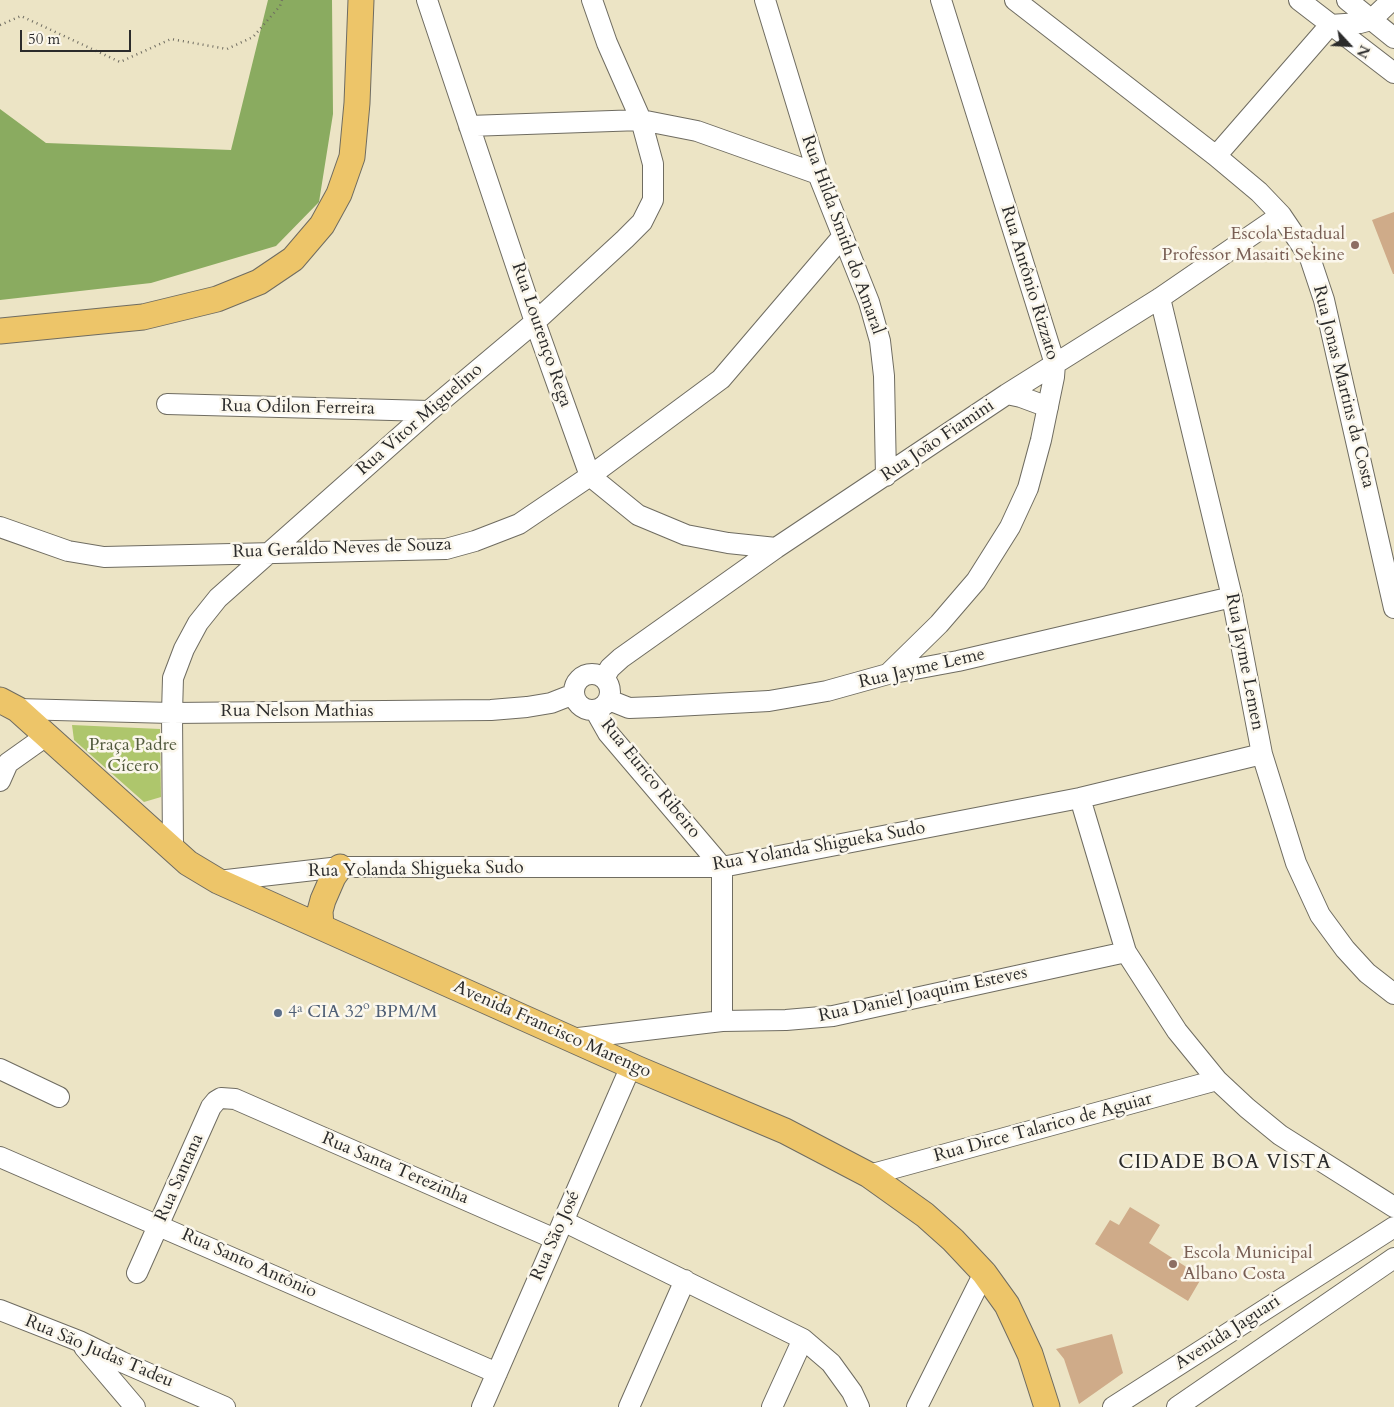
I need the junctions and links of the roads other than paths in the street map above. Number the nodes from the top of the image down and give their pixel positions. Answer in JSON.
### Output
{"nodes":[{"id":1,"x":361,"y":0,"type":"edge"},
{"id":2,"x":427,"y":0,"type":"edge"},
{"id":3,"x":592,"y":0,"type":"edge"},
{"id":4,"x":765,"y":0,"type":"edge"},
{"id":5,"x":941,"y":0,"type":"edge"},
{"id":6,"x":1015,"y":0,"type":"edge"},
{"id":7,"x":1299,"y":0,"type":"edge"},
{"id":8,"x":1347,"y":0,"type":"edge"},
{"id":9,"x":1392,"y":0,"type":"edge"},
{"id":10,"x":1321,"y":13,"type":"edge"},
{"id":11,"x":1371,"y":20,"type":"junction"},
{"id":12,"x":1394,"y":38,"type":"edge"},
{"id":13,"x":1394,"y":73,"type":"edge"},
{"id":14,"x":641,"y":120,"type":"junction"},
{"id":15,"x":469,"y":126,"type":"junction"},
{"id":16,"x":1216,"y":156,"type":"junction"},
{"id":17,"x":818,"y":174,"type":"junction"},
{"id":18,"x":1281,"y":215,"type":"junction"},
{"id":19,"x":843,"y":236,"type":"junction"},
{"id":20,"x":1160,"y":298,"type":"junction"},
{"id":21,"x":535,"y":322,"type":"junction"},
{"id":22,"x":0,"y":331,"type":"edge"},
{"id":23,"x":1055,"y":364,"type":"junction"},
{"id":24,"x":1007,"y":394,"type":"junction"},
{"id":25,"x":167,"y":404,"type":"dead end"},
{"id":26,"x":1048,"y":407,"type":"junction"},
{"id":27,"x":429,"y":411,"type":"junction"},
{"id":28,"x":590,"y":476,"type":"junction"},
{"id":29,"x":886,"y":476,"type":"junction"},
{"id":30,"x":0,"y":527,"type":"edge"},
{"id":31,"x":1376,"y":529,"type":"junction"},
{"id":32,"x":1394,"y":540,"type":"edge"},
{"id":33,"x":776,"y":548,"type":"junction"},
{"id":34,"x":270,"y":552,"type":"junction"},
{"id":35,"x":1232,"y":597,"type":"junction"},
{"id":36,"x":1394,"y":608,"type":"edge"},
{"id":37,"x":888,"y":674,"type":"junction"},
{"id":38,"x":604,"y":678,"type":"junction"},
{"id":39,"x":574,"y":694,"type":"junction"},
{"id":40,"x":8,"y":704,"type":"edge"},
{"id":41,"x":602,"y":705,"type":"junction"},
{"id":42,"x":172,"y":713,"type":"junction"},
{"id":43,"x":46,"y":736,"type":"junction"},
{"id":44,"x":1262,"y":754,"type":"junction"},
{"id":45,"x":3,"y":769,"type":"edge"},
{"id":46,"x":1080,"y":798,"type":"junction"},
{"id":47,"x":174,"y":849,"type":"junction"},
{"id":48,"x":340,"y":867,"type":"junction"},
{"id":49,"x":722,"y":867,"type":"junction"},
{"id":50,"x":218,"y":881,"type":"junction"},
{"id":51,"x":321,"y":927,"type":"junction"},
{"id":52,"x":1126,"y":952,"type":"junction"},
{"id":53,"x":1394,"y":994,"type":"edge"},
{"id":54,"x":722,"y":1021,"type":"junction"},
{"id":55,"x":570,"y":1039,"type":"junction"},
{"id":56,"x":631,"y":1066,"type":"junction"},
{"id":57,"x":0,"y":1068,"type":"edge"},
{"id":58,"x":1218,"y":1080,"type":"junction"},
{"id":59,"x":59,"y":1098,"type":"dead end"},
{"id":60,"x":235,"y":1100,"type":"joint"},
{"id":61,"x":0,"y":1157,"type":"edge"},
{"id":62,"x":870,"y":1175,"type":"junction"},
{"id":63,"x":1394,"y":1207,"type":"edge"},
{"id":64,"x":158,"y":1225,"type":"junction"},
{"id":65,"x":1394,"y":1227,"type":"edge"},
{"id":66,"x":559,"y":1230,"type":"junction"},
{"id":67,"x":1394,"y":1258,"type":"edge"},
{"id":68,"x":136,"y":1273,"type":"dead end"},
{"id":69,"x":984,"y":1273,"type":"junction"},
{"id":70,"x":685,"y":1280,"type":"junction"},
{"id":71,"x":0,"y":1310,"type":"edge"},
{"id":72,"x":803,"y":1339,"type":"junction"},
{"id":73,"x":79,"y":1341,"type":"junction"},
{"id":74,"x":497,"y":1372,"type":"junction"},
{"id":75,"x":135,"y":1407,"type":"edge"},
{"id":76,"x":226,"y":1407,"type":"edge"},
{"id":77,"x":482,"y":1407,"type":"edge"},
{"id":78,"x":629,"y":1407,"type":"edge"},
{"id":79,"x":772,"y":1407,"type":"edge"},
{"id":80,"x":859,"y":1407,"type":"edge"},
{"id":81,"x":917,"y":1407,"type":"edge"},
{"id":82,"x":1047,"y":1407,"type":"edge"},
{"id":83,"x":1113,"y":1407,"type":"edge"},
{"id":84,"x":1177,"y":1407,"type":"edge"}],
"edges":[{"from":1,"to":22,"type":"main road"},
{"from":2,"to":15,"type":"street","name":"Rua Lourenço Rega"},
{"from":3,"to":14,"type":"street","name":"Rua Vitor Miguelino"},
{"from":4,"to":17,"type":"street","name":"Rua Hilda Smith do Amaral"},
{"from":5,"to":23,"type":"street","name":"Rua Antônio Rizzato"},
{"from":6,"to":16,"type":"street","name":"Rua Jonas Martins da Costa"},
{"from":7,"to":10,"type":"street"},
{"from":8,"to":11,"type":"street"},
{"from":9,"to":11,"type":"street"},
{"from":10,"to":11,"type":"street"},
{"from":10,"to":13,"type":"street"},
{"from":10,"to":16,"type":"street"},
{"from":11,"to":12,"type":"street"},
{"from":14,"to":15,"type":"street"},
{"from":14,"to":17,"type":"street"},
{"from":14,"to":21,"type":"street","name":"Rua Vitor Miguelino"},
{"from":15,"to":21,"type":"street","name":"Rua Lourenço Rega"},
{"from":16,"to":18,"type":"street","name":"Rua Jonas Martins da Costa"},
{"from":17,"to":19,"type":"street","name":"Rua Hilda Smith do Amaral"},
{"from":18,"to":20,"type":"street","name":"Rua João Fiamini"},
{"from":18,"to":31,"type":"street","name":"Rua Jonas Martins da Costa"},
{"from":19,"to":28,"type":"street","name":"Rua Geraldo Neves de Souza"},
{"from":19,"to":29,"type":"street","name":"Rua Hilda Smith do Amaral"},
{"from":20,"to":23,"type":"street","name":"Rua João Fiamini"},
{"from":20,"to":35,"type":"street","name":"Rua Jayme Lemen"},
{"from":21,"to":27,"type":"street","name":"Rua Vitor Miguelino"},
{"from":21,"to":28,"type":"street","name":"Rua Lourenço Rega"},
{"from":23,"to":24,"type":"street","name":"Rua João Fiamini"},
{"from":23,"to":26,"type":"street","name":"Rua Antônio Rizzato"},
{"from":24,"to":26,"type":"street"},
{"from":24,"to":29,"type":"street","name":"Rua João Fiamini"},
{"from":25,"to":27,"type":"street","name":"Rua Odilon Ferreira"},
{"from":26,"to":37,"type":"street","name":"Rua Antônio Rizzato"},
{"from":27,"to":34,"type":"street","name":"Rua Vitor Miguelino"},
{"from":28,"to":33,"type":"street"},
{"from":28,"to":34,"type":"street","name":"Rua Geraldo Neves de Souza"},
{"from":29,"to":33,"type":"street","name":"Rua João Fiamini"},
{"from":30,"to":34,"type":"street","name":"Rua Geraldo Neves de Souza"},
{"from":31,"to":32,"type":"street"},
{"from":31,"to":36,"type":"street","name":"Rua Jonas Martins da Costa"},
{"from":33,"to":38,"type":"street","name":"Rua João Fiamini"},
{"from":34,"to":42,"type":"street","name":"Rua Vitor Miguelino"},
{"from":35,"to":37,"type":"street","name":"Rua Jayme Leme"},
{"from":35,"to":44,"type":"street","name":"Rua Jayme Lemen"},
{"from":37,"to":41,"type":"street","name":"Rua Jayme Leme"},
{"from":38,"to":39,"type":"street"},
{"from":38,"to":41,"type":"street"},
{"from":39,"to":41,"type":"street"},
{"from":39,"to":42,"type":"street","name":"Rua Nelson Mathias"},
{"from":40,"to":42,"type":"street","name":"Rua Nelson Mathias"},
{"from":40,"to":43,"type":"main road","name":"Avenida Francisco Marengo"},
{"from":41,"to":49,"type":"street","name":"Rua Eurico Ribeiro"},
{"from":42,"to":47,"type":"street","name":"Rua Vitor Miguelino"},
{"from":43,"to":45,"type":"street"},
{"from":43,"to":47,"type":"main road","name":"Avenida Francisco Marengo"},
{"from":44,"to":46,"type":"street","name":"Rua Yolanda Shigueka Sudo"},
{"from":44,"to":53,"type":"street","name":"Rua Jayme Lemen"},
{"from":46,"to":49,"type":"street","name":"Rua Yolanda Shigueka Sudo"},
{"from":46,"to":52,"type":"street"},
{"from":47,"to":50,"type":"main road","name":"Avenida Francisco Marengo"},
{"from":48,"to":49,"type":"street","name":"Rua Yolanda Shigueka Sudo"},
{"from":48,"to":50,"type":"street","name":"Rua Yolanda Shigueka Sudo"},
{"from":48,"to":51,"type":"main road"},
{"from":49,"to":54,"type":"street"},
{"from":50,"to":51,"type":"main road","name":"Avenida Francisco Marengo"},
{"from":51,"to":55,"type":"main road","name":"Avenida Francisco Marengo"},
{"from":52,"to":54,"type":"street","name":"Rua Daniel Joaquim Esteves"},
{"from":52,"to":58,"type":"street"},
{"from":54,"to":55,"type":"street","name":"Rua Daniel Joaquim Esteves"},
{"from":55,"to":56,"type":"main road","name":"Avenida Francisco Marengo"},
{"from":56,"to":62,"type":"main road","name":"Avenida Francisco Marengo"},
{"from":56,"to":66,"type":"street","name":"Rua São José"},
{"from":57,"to":59,"type":"street"},
{"from":58,"to":62,"type":"street","name":"Rua Dirce Talarico de Aguiar"},
{"from":58,"to":63,"type":"street"},
{"from":60,"to":64,"type":"street","name":"Rua Santana"},
{"from":60,"to":66,"type":"street","name":"Rua Santa Terezinha"},
{"from":61,"to":64,"type":"street","name":"Rua Santo Antônio"},
{"from":62,"to":69,"type":"main road","name":"Avenida Francisco Marengo"},
{"from":64,"to":68,"type":"street","name":"Rua Santana"},
{"from":64,"to":74,"type":"street","name":"Rua Santo Antônio"},
{"from":65,"to":83,"type":"street","name":"Avenida Jaguari"},
{"from":66,"to":70,"type":"street","name":"Rua Santa Terezinha"},
{"from":66,"to":74,"type":"street","name":"Rua São José"},
{"from":67,"to":84,"type":"street","name":"Avenida Jaguari"},
{"from":69,"to":81,"type":"street"},
{"from":69,"to":82,"type":"main road","name":"Avenida Francisco Marengo"},
{"from":70,"to":72,"type":"street","name":"Rua Santa Terezinha"},
{"from":70,"to":78,"type":"street"},
{"from":71,"to":73,"type":"street","name":"Rua São Judas Tadeu"},
{"from":72,"to":79,"type":"street"},
{"from":72,"to":80,"type":"street","name":"Rua Santa Terezinha"},
{"from":73,"to":75,"type":"street"},
{"from":73,"to":76,"type":"street","name":"Rua São Judas Tadeu"},
{"from":74,"to":77,"type":"street","name":"Rua São José"}]}
